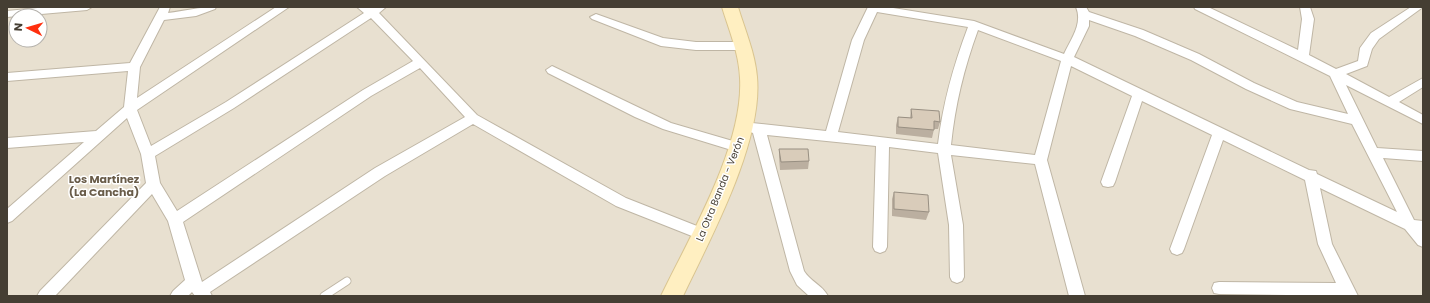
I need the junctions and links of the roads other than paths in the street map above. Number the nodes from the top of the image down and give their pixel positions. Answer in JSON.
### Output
{"nodes":[{"id":1,"x":87,"y":7,"type":"edge"},
{"id":2,"x":211,"y":7,"type":"edge"},
{"id":3,"x":284,"y":7,"type":"edge"},
{"id":4,"x":730,"y":7,"type":"edge"},
{"id":5,"x":873,"y":7,"type":"edge"},
{"id":6,"x":1305,"y":7,"type":"edge"},
{"id":7,"x":1418,"y":7,"type":"edge"},
{"id":8,"x":1204,"y":8,"type":"edge"},
{"id":9,"x":372,"y":9,"type":"edge"},
{"id":10,"x":1083,"y":10,"type":"edge"},
{"id":11,"x":162,"y":12,"type":"edge"},
{"id":12,"x":7,"y":14,"type":"edge"},
{"id":13,"x":596,"y":17,"type":"dead end"},
{"id":14,"x":974,"y":25,"type":"junction"},
{"id":15,"x":743,"y":46,"type":"junction"},
{"id":16,"x":1303,"y":57,"type":"junction"},
{"id":17,"x":1067,"y":59,"type":"junction"},
{"id":18,"x":421,"y":62,"type":"junction"},
{"id":19,"x":134,"y":67,"type":"junction"},
{"id":20,"x":552,"y":70,"type":"dead end"},
{"id":21,"x":1335,"y":74,"type":"junction"},
{"id":22,"x":7,"y":77,"type":"edge"},
{"id":23,"x":1423,"y":82,"type":"edge"},
{"id":24,"x":1139,"y":93,"type":"junction"},
{"id":25,"x":1389,"y":102,"type":"junction"},
{"id":26,"x":130,"y":109,"type":"junction"},
{"id":27,"x":473,"y":118,"type":"junction"},
{"id":28,"x":1423,"y":120,"type":"edge"},
{"id":29,"x":1357,"y":121,"type":"junction"},
{"id":30,"x":752,"y":128,"type":"junction"},
{"id":31,"x":1219,"y":132,"type":"junction"},
{"id":32,"x":98,"y":136,"type":"junction"},
{"id":33,"x":831,"y":136,"type":"junction"},
{"id":34,"x":883,"y":141,"type":"junction"},
{"id":35,"x":7,"y":143,"type":"edge"},
{"id":36,"x":738,"y":147,"type":"junction"},
{"id":37,"x":944,"y":149,"type":"junction"},
{"id":38,"x":1373,"y":153,"type":"junction"},
{"id":39,"x":148,"y":154,"type":"junction"},
{"id":40,"x":1423,"y":156,"type":"edge"},
{"id":41,"x":1040,"y":160,"type":"junction"},
{"id":42,"x":1311,"y":175,"type":"junction"},
{"id":43,"x":1108,"y":182,"type":"dead end"},
{"id":44,"x":153,"y":184,"type":"junction"},
{"id":45,"x":7,"y":217,"type":"edge"},
{"id":46,"x":175,"y":220,"type":"junction"},
{"id":47,"x":1417,"y":226,"type":"edge"},
{"id":48,"x":702,"y":234,"type":"junction"},
{"id":49,"x":1423,"y":241,"type":"edge"},
{"id":50,"x":880,"y":247,"type":"dead end"},
{"id":51,"x":1177,"y":249,"type":"dead end"},
{"id":52,"x":957,"y":277,"type":"dead end"},
{"id":53,"x":347,"y":281,"type":"dead end"},
{"id":54,"x":1219,"y":288,"type":"dead end"},
{"id":55,"x":199,"y":289,"type":"edge"},
{"id":56,"x":1348,"y":293,"type":"edge"},
{"id":57,"x":45,"y":296,"type":"edge"},
{"id":58,"x":178,"y":296,"type":"edge"},
{"id":59,"x":324,"y":296,"type":"edge"},
{"id":60,"x":672,"y":296,"type":"edge"},
{"id":61,"x":820,"y":296,"type":"edge"},
{"id":62,"x":1077,"y":296,"type":"edge"}],
"edges":[{"from":1,"to":12,"type":"street"},
{"from":2,"to":11,"type":"street"},
{"from":3,"to":26,"type":"street"},
{"from":4,"to":15,"type":"main road","name":"La Otra Banda - Verón"},
{"from":5,"to":14,"type":"street"},
{"from":5,"to":33,"type":"street"},
{"from":6,"to":16,"type":"street"},
{"from":7,"to":21,"type":"street"},
{"from":8,"to":16,"type":"street"},
{"from":9,"to":18,"type":"street"},
{"from":9,"to":39,"type":"street"},
{"from":10,"to":17,"type":"street"},
{"from":10,"to":29,"type":"street"},
{"from":11,"to":19,"type":"street"},
{"from":13,"to":15,"type":"street"},
{"from":14,"to":17,"type":"street"},
{"from":14,"to":37,"type":"street"},
{"from":15,"to":30,"type":"main road","name":"La Otra Banda - Verón"},
{"from":16,"to":21,"type":"street"},
{"from":17,"to":24,"type":"street"},
{"from":17,"to":41,"type":"street"},
{"from":18,"to":27,"type":"street"},
{"from":18,"to":46,"type":"street"},
{"from":19,"to":22,"type":"street"},
{"from":19,"to":26,"type":"street"},
{"from":20,"to":36,"type":"street"},
{"from":21,"to":25,"type":"street"},
{"from":21,"to":29,"type":"street"},
{"from":23,"to":25,"type":"street"},
{"from":24,"to":31,"type":"street"},
{"from":24,"to":43,"type":"street"},
{"from":25,"to":28,"type":"street"},
{"from":26,"to":32,"type":"street"},
{"from":26,"to":39,"type":"street"},
{"from":27,"to":48,"type":"street"},
{"from":27,"to":55,"type":"street"},
{"from":29,"to":38,"type":"street"},
{"from":30,"to":33,"type":"street"},
{"from":30,"to":36,"type":"main road","name":"La Otra Banda - Verón"},
{"from":30,"to":61,"type":"street"},
{"from":31,"to":42,"type":"street"},
{"from":31,"to":51,"type":"street"},
{"from":32,"to":35,"type":"street"},
{"from":32,"to":45,"type":"street"},
{"from":33,"to":34,"type":"street"},
{"from":34,"to":37,"type":"street"},
{"from":34,"to":50,"type":"street"},
{"from":36,"to":48,"type":"main road","name":"La Otra Banda - Verón"},
{"from":37,"to":41,"type":"street"},
{"from":37,"to":52,"type":"street"},
{"from":38,"to":40,"type":"street"},
{"from":38,"to":47,"type":"street"},
{"from":39,"to":44,"type":"street"},
{"from":41,"to":62,"type":"street"},
{"from":42,"to":47,"type":"street"},
{"from":42,"to":56,"type":"street"},
{"from":44,"to":46,"type":"street"},
{"from":44,"to":57,"type":"street"},
{"from":46,"to":55,"type":"street"},
{"from":47,"to":49,"type":"street"},
{"from":48,"to":60,"type":"main road","name":"La Otra Banda - Verón"},
{"from":53,"to":59,"type":"lane"},
{"from":54,"to":56,"type":"street"},
{"from":55,"to":58,"type":"street"}]}
